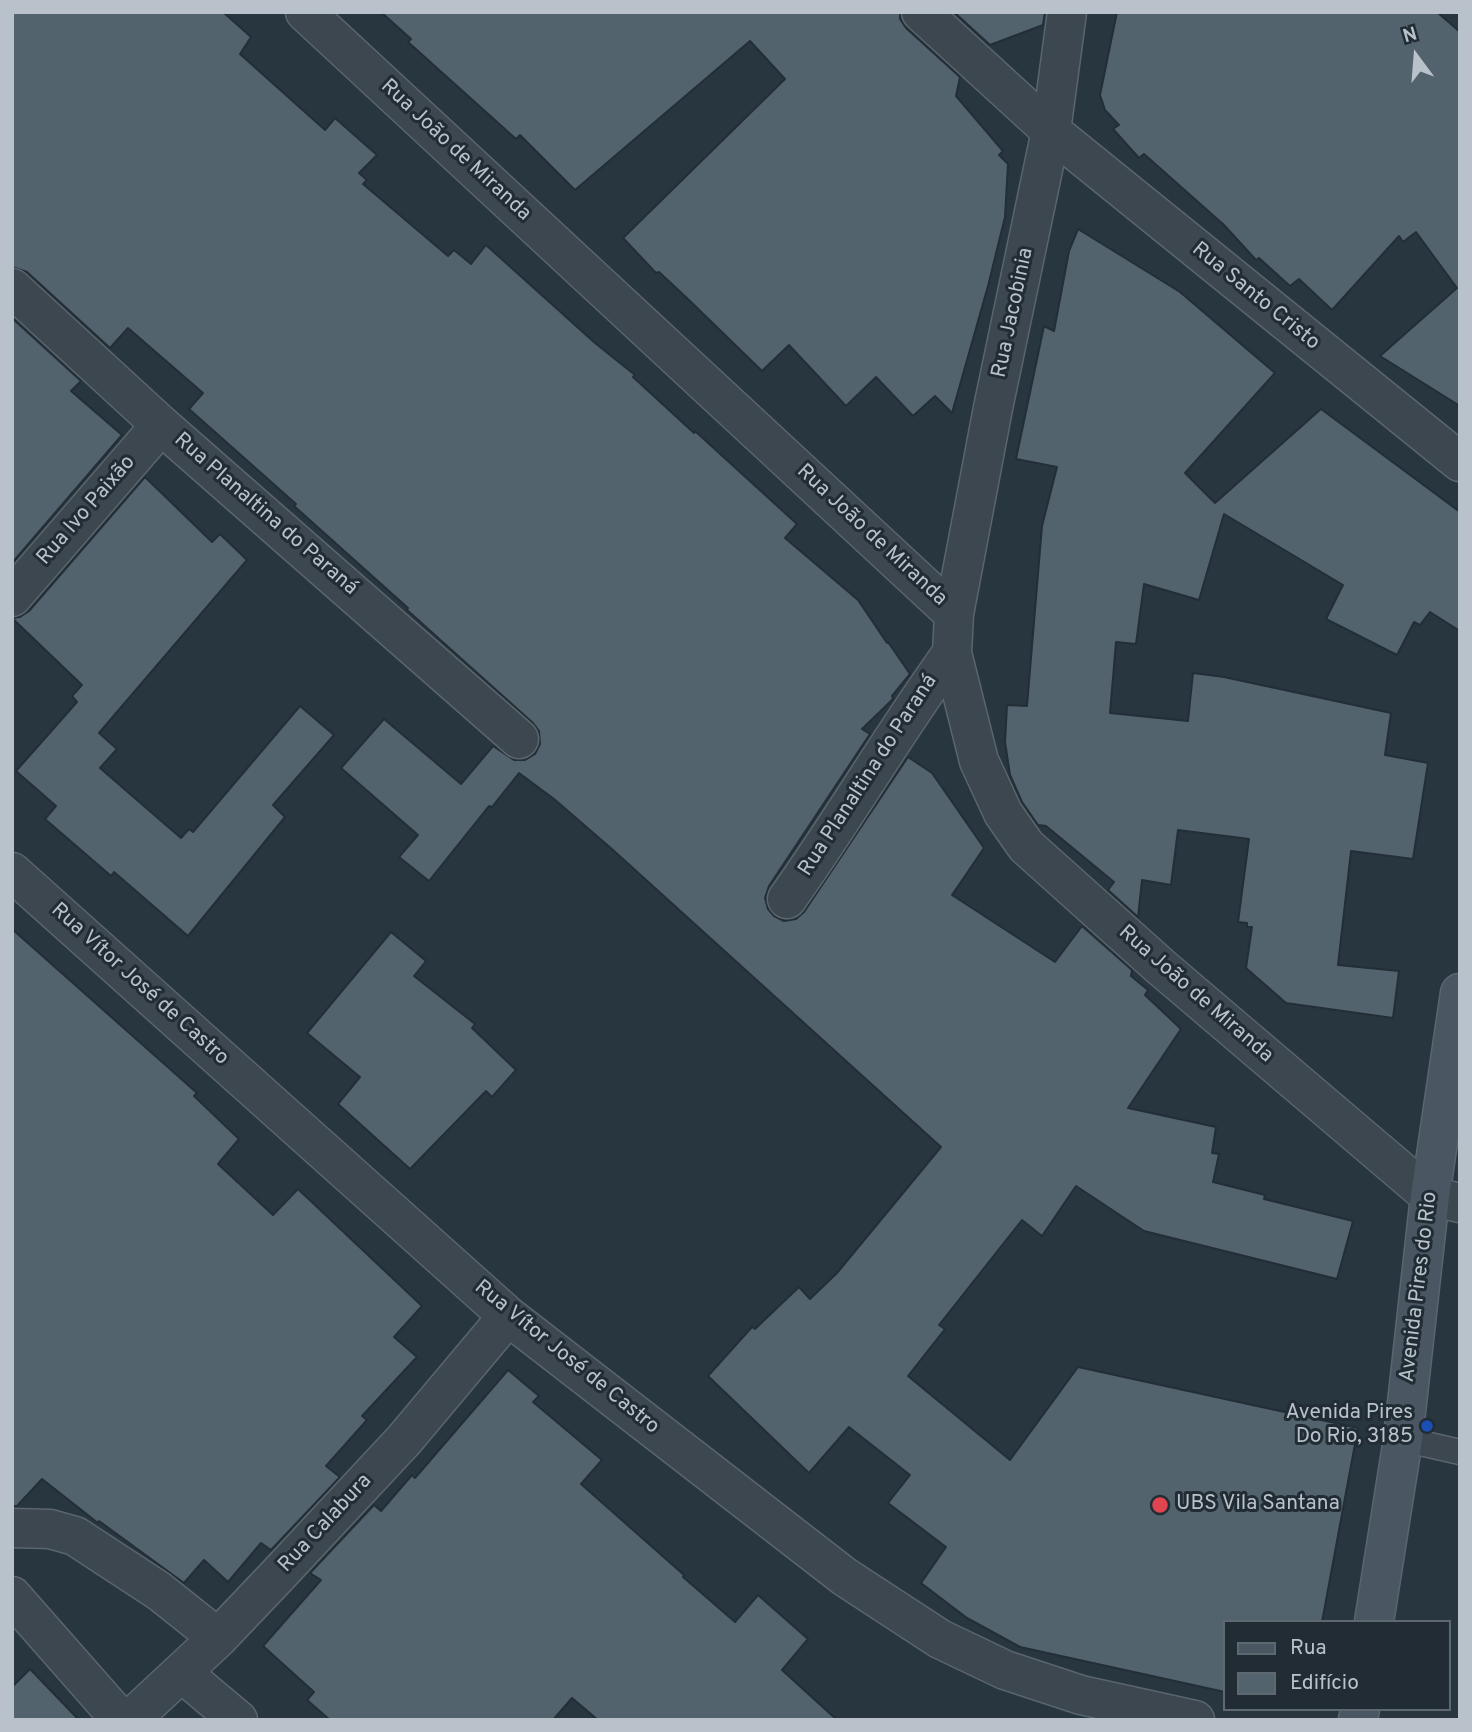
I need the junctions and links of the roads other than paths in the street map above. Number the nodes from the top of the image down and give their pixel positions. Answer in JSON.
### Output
{"nodes":[{"id":1,"x":304,"y":12,"type":"edge"},
{"id":2,"x":921,"y":12,"type":"edge"},
{"id":3,"x":1067,"y":12,"type":"edge"},
{"id":4,"x":1051,"y":131,"type":"junction"},
{"id":5,"x":12,"y":288,"type":"edge"},
{"id":6,"x":161,"y":425,"type":"junction"},
{"id":7,"x":1460,"y":461,"type":"edge"},
{"id":8,"x":12,"y":597,"type":"edge"},
{"id":9,"x":954,"y":614,"type":"junction"},
{"id":10,"x":952,"y":653,"type":"junction"},
{"id":11,"x":519,"y":739,"type":"dead end"},
{"id":12,"x":12,"y":872,"type":"edge"},
{"id":13,"x":787,"y":899,"type":"dead end"},
{"id":14,"x":1460,"y":993,"type":"edge"},
{"id":15,"x":1445,"y":1199,"type":"edge"},
{"id":16,"x":508,"y":1316,"type":"junction"},
{"id":17,"x":1403,"y":1439,"type":"junction"},
{"id":18,"x":1460,"y":1452,"type":"edge"},
{"id":19,"x":12,"y":1528,"type":"edge"},
{"id":20,"x":12,"y":1596,"type":"edge"},
{"id":21,"x":1374,"y":1620,"type":"edge"},
{"id":22,"x":218,"y":1638,"type":"junction"},
{"id":23,"x":182,"y":1673,"type":"junction"},
{"id":24,"x":121,"y":1720,"type":"edge"},
{"id":25,"x":130,"y":1720,"type":"edge"},
{"id":26,"x":238,"y":1720,"type":"edge"},
{"id":27,"x":1195,"y":1720,"type":"edge"}],
"edges":[{"from":1,"to":9,"type":"street","name":"Rua João de Miranda"},
{"from":2,"to":4,"type":"street","name":"Rua Santo Cristo"},
{"from":3,"to":4,"type":"street","name":"Rua Jacobinia"},
{"from":4,"to":7,"type":"street","name":"Rua Santo Cristo"},
{"from":4,"to":9,"type":"street","name":"Rua Jacobinia"},
{"from":5,"to":6,"type":"street","name":"Rua Planaltina do Paraná"},
{"from":6,"to":8,"type":"street","name":"Rua Ivo Paixão"},
{"from":6,"to":11,"type":"street","name":"Rua Planaltina do Paraná"},
{"from":9,"to":10,"type":"street","name":"Rua João de Miranda"},
{"from":10,"to":13,"type":"street","name":"Rua Planaltina do Paraná"},
{"from":10,"to":15,"type":"street","name":"Rua João de Miranda"},
{"from":12,"to":16,"type":"street","name":"Rua Vítor José de Castro"},
{"from":14,"to":15,"type":"main road","name":"Avenida Pires do Rio"},
{"from":15,"to":17,"type":"main road","name":"Avenida Pires do Rio"},
{"from":16,"to":22,"type":"street","name":"Rua Calabura"},
{"from":16,"to":27,"type":"street","name":"Rua Vítor José de Castro"},
{"from":17,"to":18,"type":"lane"},
{"from":17,"to":21,"type":"main road","name":"Avenida Pires do Rio"},
{"from":19,"to":22,"type":"street"},
{"from":20,"to":24,"type":"street"},
{"from":22,"to":23,"type":"street","name":"Rua Calabura"},
{"from":23,"to":25,"type":"street","name":"Rua Calabura"},
{"from":23,"to":26,"type":"street"}]}
